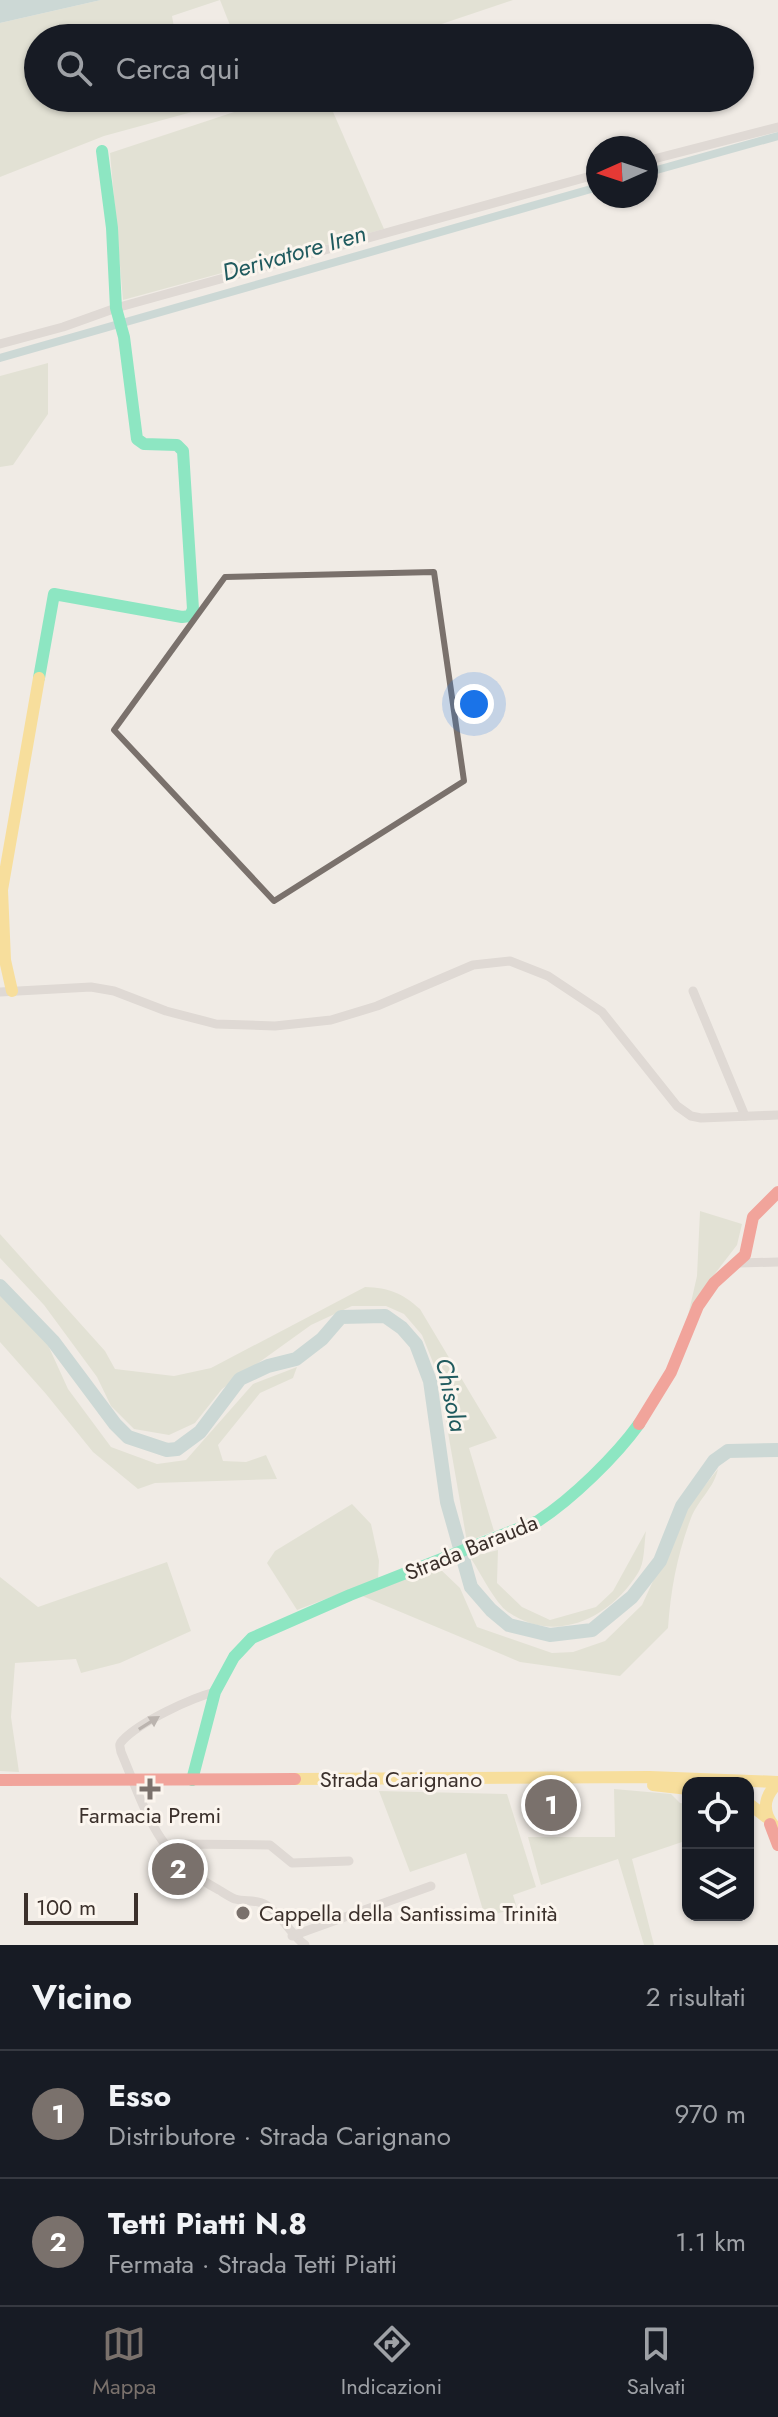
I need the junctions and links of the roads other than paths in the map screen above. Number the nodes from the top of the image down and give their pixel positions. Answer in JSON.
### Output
{"nodes":[{"id":1,"x":778,"y":127,"type":"edge"},
{"id":2,"x":102,"y":151,"type":"dead end"},
{"id":3,"x":658,"y":158,"type":"edge"},
{"id":4,"x":586,"y":177,"type":"edge"},
{"id":5,"x":116,"y":308,"type":"junction"},
{"id":6,"x":0,"y":344,"type":"edge"},
{"id":7,"x":6,"y":991,"type":"edge"},
{"id":8,"x":693,"y":991,"type":"dead end"},
{"id":9,"x":778,"y":1115,"type":"edge"},
{"id":10,"x":745,"y":1116,"type":"junction"},
{"id":11,"x":778,"y":1192,"type":"edge"},
{"id":12,"x":778,"y":1262,"type":"edge"},
{"id":13,"x":739,"y":1263,"type":"junction"},
{"id":14,"x":215,"y":1692,"type":"junction"},
{"id":15,"x":610,"y":1779,"type":"junction"},
{"id":16,"x":0,"y":1780,"type":"edge"},
{"id":17,"x":131,"y":1780,"type":"junction"},
{"id":18,"x":192,"y":1780,"type":"junction"},
{"id":19,"x":778,"y":1783,"type":"edge"},
{"id":20,"x":682,"y":1788,"type":"edge"},
{"id":21,"x":754,"y":1808,"type":"edge"},
{"id":22,"x":771,"y":1824,"type":"edge"},
{"id":23,"x":778,"y":1845,"type":"edge"},
{"id":24,"x":168,"y":1848,"type":"junction"},
{"id":25,"x":349,"y":1861,"type":"dead end"},
{"id":26,"x":431,"y":1886,"type":"dead end"},
{"id":27,"x":292,"y":1936,"type":"junction"},
{"id":28,"x":305,"y":1945,"type":"edge"}],
"edges":[{"from":1,"to":3,"type":"street"},
{"from":2,"to":5,"type":"main road"},
{"from":4,"to":5,"type":"street"},
{"from":5,"to":6,"type":"street"},
{"from":5,"to":7,"type":"main road"},
{"from":7,"to":10,"type":"street"},
{"from":8,"to":10,"type":"street"},
{"from":9,"to":10,"type":"street"},
{"from":11,"to":13,"type":"main road","name":"Strada Barauda"},
{"from":12,"to":13,"type":"street"},
{"from":13,"to":14,"type":"main road","name":"Strada Barauda"},
{"from":17,"to":14,"type":"street","one_way":true},
{"from":14,"to":18,"type":"main road","name":"Strada Barauda"},
{"from":15,"to":18,"type":"main road","name":"Strada Carignano"},
{"from":15,"to":19,"type":"main road"},
{"from":15,"to":20,"type":"main road"},
{"from":16,"to":17,"type":"main road"},
{"from":17,"to":18,"type":"main road","name":"Strada Carignano"},
{"from":17,"to":24,"type":"street"},
{"from":19,"to":22,"type":"main road"},
{"from":21,"to":22,"type":"main road"},
{"from":22,"to":23,"type":"main road"},
{"from":24,"to":25,"type":"street"},
{"from":24,"to":27,"type":"street"},
{"from":26,"to":27,"type":"street"},
{"from":27,"to":28,"type":"street"}]}
